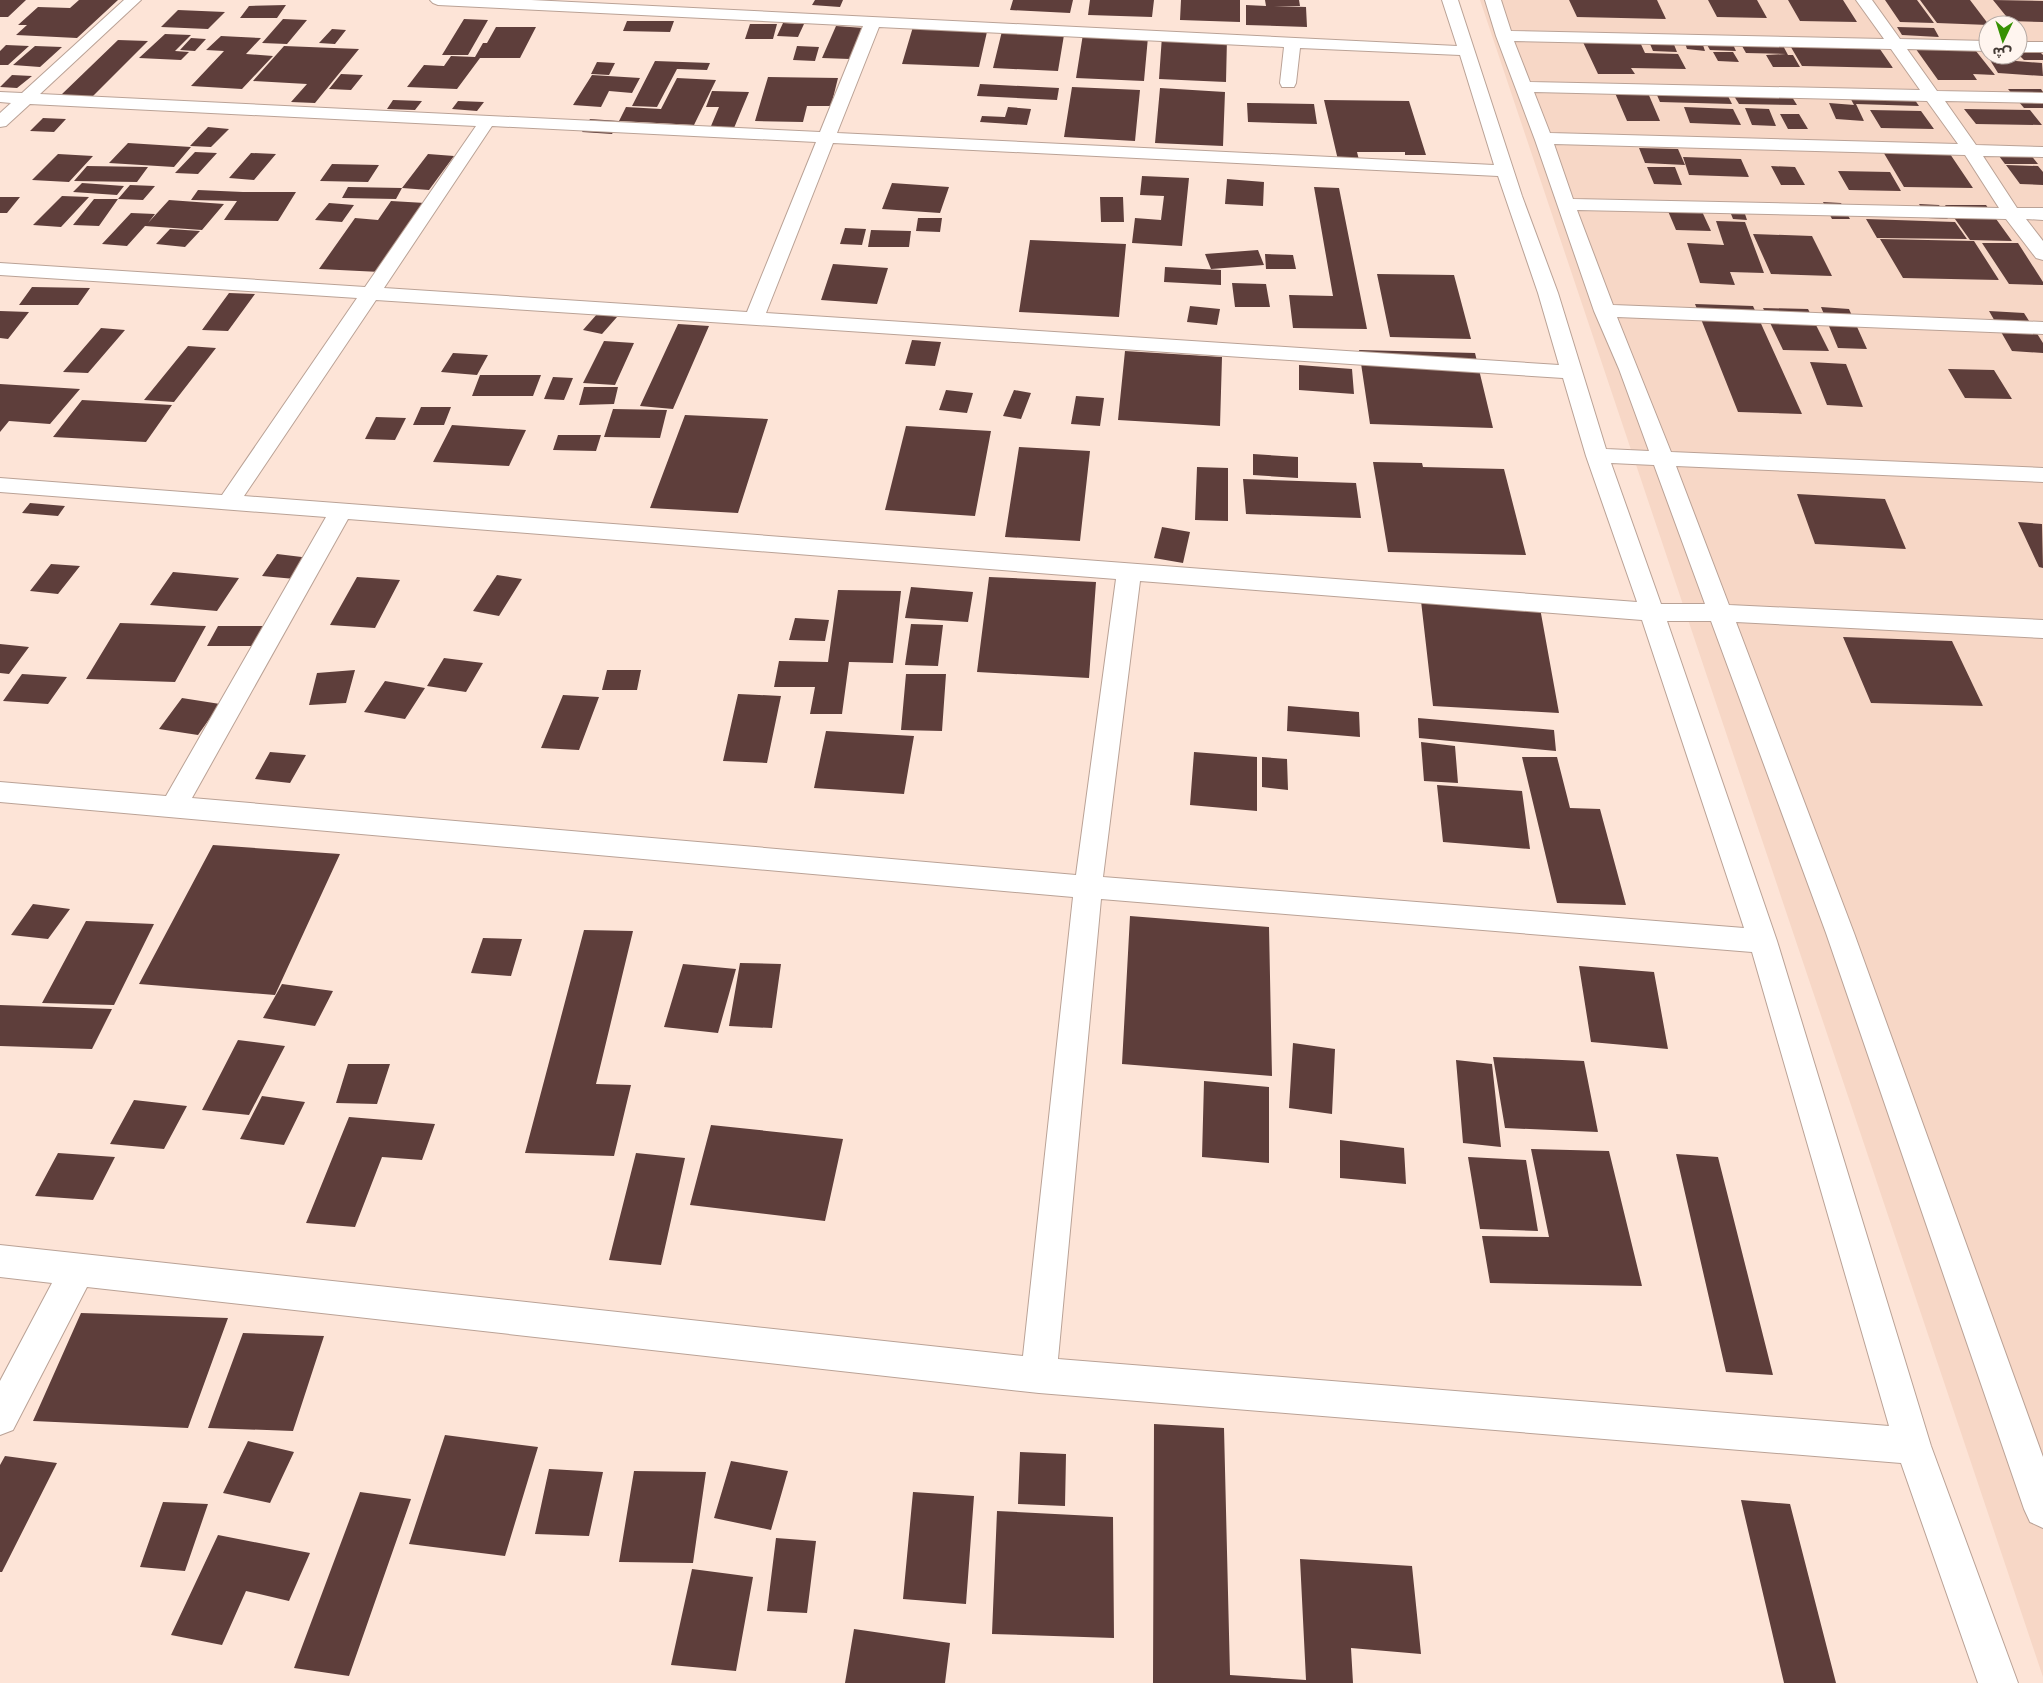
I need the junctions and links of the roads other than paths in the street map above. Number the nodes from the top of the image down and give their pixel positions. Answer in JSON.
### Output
{"nodes":[{"id":1,"x":133,"y":0,"type":"edge"},
{"id":2,"x":438,"y":0,"type":"edge"},
{"id":3,"x":1450,"y":0,"type":"edge"},
{"id":4,"x":1494,"y":0,"type":"edge"},
{"id":5,"x":1864,"y":0,"type":"edge"},
{"id":6,"x":575,"y":3,"type":"edge"},
{"id":7,"x":873,"y":21,"type":"junction"},
{"id":8,"x":1504,"y":36,"type":"junction"},
{"id":9,"x":1293,"y":42,"type":"junction"},
{"id":10,"x":1898,"y":45,"type":"junction"},
{"id":11,"x":1978,"y":46,"type":"edge"},
{"id":12,"x":2028,"y":47,"type":"edge"},
{"id":13,"x":2043,"y":47,"type":"edge"},
{"id":14,"x":1467,"y":51,"type":"junction"},
{"id":15,"x":1288,"y":83,"type":"dead end"},
{"id":16,"x":1523,"y":87,"type":"junction"},
{"id":17,"x":1933,"y":96,"type":"junction"},
{"id":18,"x":0,"y":97,"type":"edge"},
{"id":19,"x":26,"y":98,"type":"junction"},
{"id":20,"x":2043,"y":98,"type":"edge"},
{"id":21,"x":488,"y":120,"type":"junction"},
{"id":22,"x":0,"y":122,"type":"edge"},
{"id":23,"x":827,"y":137,"type":"junction"},
{"id":24,"x":1543,"y":138,"type":"junction"},
{"id":25,"x":1971,"y":150,"type":"junction"},
{"id":26,"x":2043,"y":152,"type":"edge"},
{"id":27,"x":1505,"y":171,"type":"junction"},
{"id":28,"x":1566,"y":204,"type":"junction"},
{"id":29,"x":2012,"y":214,"type":"junction"},
{"id":30,"x":2043,"y":214,"type":"edge"},
{"id":31,"x":2043,"y":254,"type":"edge"},
{"id":32,"x":0,"y":269,"type":"edge"},
{"id":33,"x":371,"y":292,"type":"junction"},
{"id":34,"x":1604,"y":312,"type":"junction"},
{"id":35,"x":755,"y":317,"type":"junction"},
{"id":36,"x":2043,"y":328,"type":"edge"},
{"id":37,"x":1572,"y":372,"type":"junction"},
{"id":38,"x":1597,"y":456,"type":"junction"},
{"id":39,"x":1662,"y":458,"type":"junction"},
{"id":40,"x":2043,"y":475,"type":"edge"},
{"id":41,"x":0,"y":485,"type":"edge"},
{"id":42,"x":228,"y":502,"type":"junction"},
{"id":43,"x":341,"y":511,"type":"junction"},
{"id":44,"x":1129,"y":573,"type":"junction"},
{"id":45,"x":1652,"y":612,"type":"junction"},
{"id":46,"x":1721,"y":613,"type":"junction"},
{"id":47,"x":2043,"y":629,"type":"edge"},
{"id":48,"x":0,"y":792,"type":"edge"},
{"id":49,"x":174,"y":807,"type":"junction"},
{"id":50,"x":1088,"y":887,"type":"junction"},
{"id":51,"x":1762,"y":941,"type":"junction"},
{"id":52,"x":0,"y":1261,"type":"edge"},
{"id":53,"x":78,"y":1269,"type":"junction"},
{"id":54,"x":1039,"y":1375,"type":"junction"},
{"id":55,"x":0,"y":1416,"type":"edge"},
{"id":56,"x":1913,"y":1446,"type":"junction"},
{"id":57,"x":2043,"y":1509,"type":"edge"},
{"id":58,"x":1998,"y":1683,"type":"edge"}],
"edges":[{"from":1,"to":19,"type":"street"},
{"from":2,"to":6,"type":"street"},
{"from":3,"to":14,"type":"street"},
{"from":4,"to":8,"type":"street"},
{"from":5,"to":10,"type":"street"},
{"from":6,"to":7,"type":"street"},
{"from":7,"to":9,"type":"street"},
{"from":7,"to":23,"type":"street"},
{"from":8,"to":10,"type":"street"},
{"from":8,"to":16,"type":"street"},
{"from":9,"to":14,"type":"street"},
{"from":9,"to":15,"type":"street"},
{"from":10,"to":11,"type":"street"},
{"from":10,"to":17,"type":"street"},
{"from":12,"to":13,"type":"street"},
{"from":14,"to":27,"type":"street"},
{"from":16,"to":17,"type":"street"},
{"from":16,"to":24,"type":"street"},
{"from":17,"to":20,"type":"street"},
{"from":17,"to":25,"type":"street"},
{"from":18,"to":19,"type":"street"},
{"from":19,"to":21,"type":"street"},
{"from":19,"to":22,"type":"street"},
{"from":21,"to":23,"type":"street"},
{"from":21,"to":33,"type":"street"},
{"from":23,"to":27,"type":"street"},
{"from":23,"to":35,"type":"street"},
{"from":24,"to":25,"type":"street"},
{"from":24,"to":28,"type":"street"},
{"from":25,"to":26,"type":"street"},
{"from":25,"to":29,"type":"street"},
{"from":27,"to":37,"type":"street"},
{"from":28,"to":29,"type":"street"},
{"from":28,"to":34,"type":"street"},
{"from":29,"to":30,"type":"street"},
{"from":29,"to":31,"type":"street"},
{"from":32,"to":33,"type":"street"},
{"from":33,"to":35,"type":"street"},
{"from":33,"to":42,"type":"street"},
{"from":34,"to":36,"type":"street"},
{"from":34,"to":39,"type":"street"},
{"from":35,"to":37,"type":"street"},
{"from":37,"to":38,"type":"street"},
{"from":38,"to":39,"type":"street"},
{"from":38,"to":45,"type":"street"},
{"from":39,"to":40,"type":"street"},
{"from":39,"to":46,"type":"street"},
{"from":41,"to":42,"type":"street"},
{"from":42,"to":43,"type":"street"},
{"from":43,"to":44,"type":"street"},
{"from":43,"to":49,"type":"street"},
{"from":44,"to":45,"type":"street"},
{"from":44,"to":50,"type":"street"},
{"from":45,"to":46,"type":"street"},
{"from":45,"to":51,"type":"street"},
{"from":46,"to":47,"type":"street"},
{"from":46,"to":57,"type":"street"},
{"from":48,"to":49,"type":"street"},
{"from":49,"to":50,"type":"street"},
{"from":50,"to":51,"type":"street"},
{"from":50,"to":54,"type":"street"},
{"from":51,"to":56,"type":"street"},
{"from":52,"to":53,"type":"street"},
{"from":53,"to":54,"type":"street"},
{"from":53,"to":55,"type":"street"},
{"from":54,"to":56,"type":"street"},
{"from":56,"to":58,"type":"street"}]}
